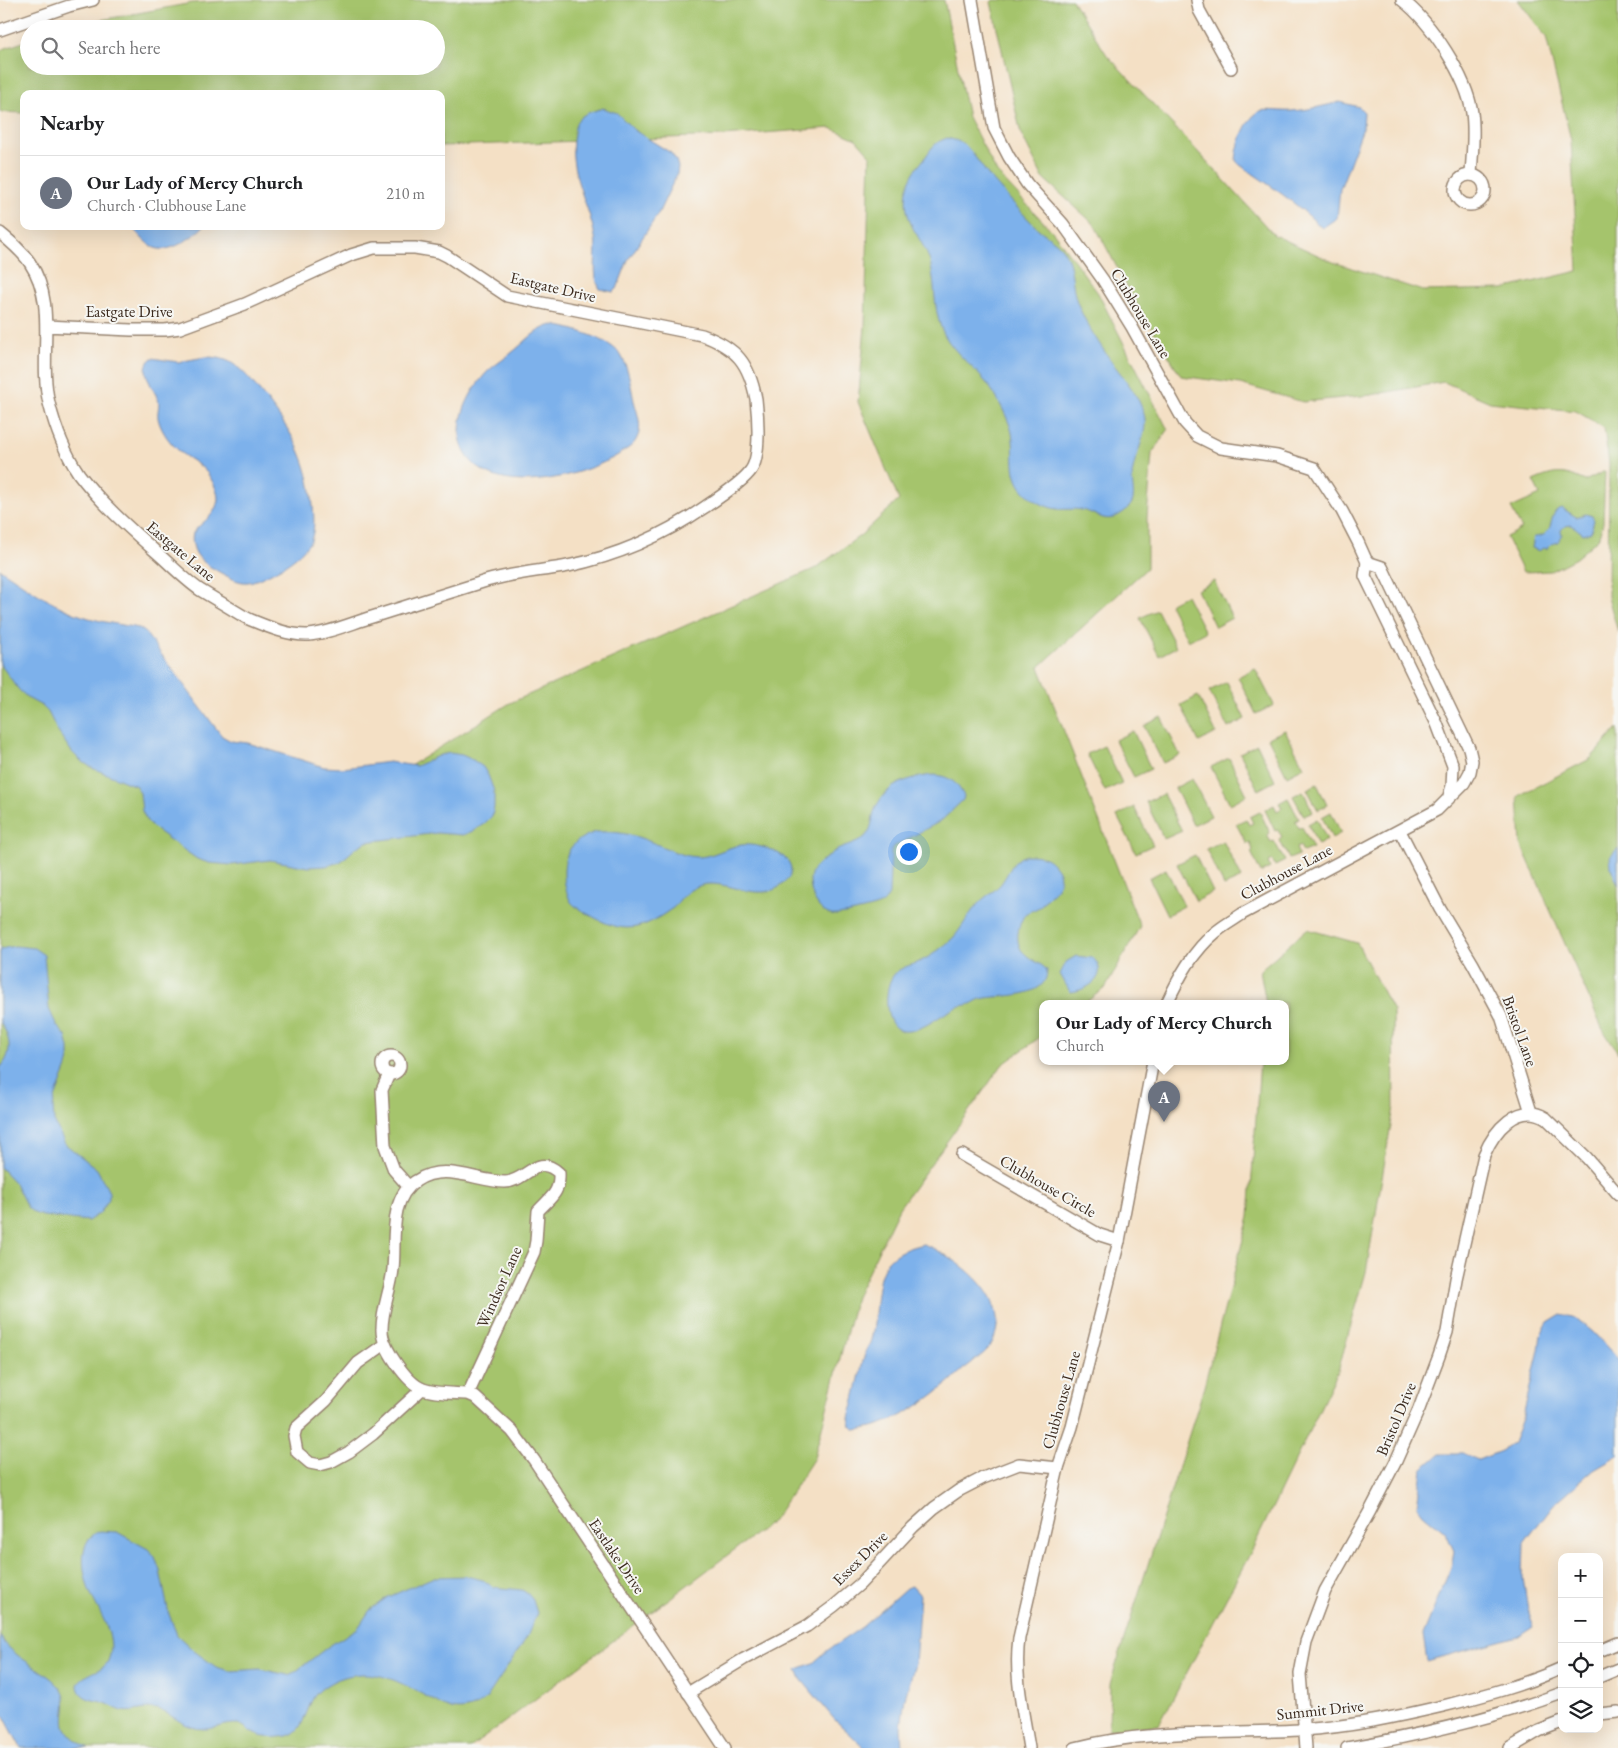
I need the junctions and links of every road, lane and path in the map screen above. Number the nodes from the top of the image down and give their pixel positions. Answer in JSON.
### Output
{"nodes":[{"id":1,"x":93,"y":0,"type":"edge"},
{"id":2,"x":972,"y":0,"type":"edge"},
{"id":3,"x":1197,"y":0,"type":"edge"},
{"id":4,"x":1402,"y":0,"type":"edge"},
{"id":5,"x":29,"y":20,"type":"edge"},
{"id":6,"x":20,"y":23,"type":"edge"},
{"id":7,"x":0,"y":30,"type":"edge"},
{"id":8,"x":1230,"y":68,"type":"dead end"},
{"id":9,"x":1471,"y":175,"type":"dead end"},
{"id":10,"x":0,"y":234,"type":"edge"},
{"id":11,"x":46,"y":326,"type":"junction"},
{"id":12,"x":602,"y":557,"type":"joint"},
{"id":13,"x":1367,"y":562,"type":"junction"},
{"id":14,"x":1448,"y":799,"type":"junction"},
{"id":15,"x":1400,"y":831,"type":"junction"},
{"id":16,"x":1168,"y":1000,"type":"edge"},
{"id":17,"x":1153,"y":1065,"type":"edge"},
{"id":18,"x":389,"y":1074,"type":"dead end"},
{"id":19,"x":1531,"y":1112,"type":"junction"},
{"id":20,"x":962,"y":1155,"type":"dead end"},
{"id":21,"x":409,"y":1187,"type":"junction"},
{"id":22,"x":1618,"y":1194,"type":"edge"},
{"id":23,"x":1118,"y":1241,"type":"junction"},
{"id":24,"x":384,"y":1344,"type":"junction"},
{"id":25,"x":422,"y":1389,"type":"junction"},
{"id":26,"x":468,"y":1394,"type":"junction"},
{"id":27,"x":1058,"y":1468,"type":"junction"},
{"id":28,"x":1618,"y":1643,"type":"edge"},
{"id":29,"x":1603,"y":1650,"type":"edge"},
{"id":30,"x":1558,"y":1669,"type":"edge"},
{"id":31,"x":1618,"y":1669,"type":"edge"},
{"id":32,"x":1603,"y":1676,"type":"edge"},
{"id":33,"x":688,"y":1693,"type":"junction"},
{"id":34,"x":1558,"y":1694,"type":"edge"},
{"id":35,"x":1618,"y":1712,"type":"edge"},
{"id":36,"x":1603,"y":1714,"type":"edge"},
{"id":37,"x":1558,"y":1724,"type":"edge"},
{"id":38,"x":1304,"y":1730,"type":"junction"},
{"id":39,"x":725,"y":1748,"type":"edge"},
{"id":40,"x":1029,"y":1748,"type":"edge"},
{"id":41,"x":1075,"y":1748,"type":"edge"},
{"id":42,"x":1306,"y":1748,"type":"edge"},
{"id":43,"x":1347,"y":1748,"type":"edge"},
{"id":44,"x":1510,"y":1748,"type":"edge"}],
"edges":[{"from":1,"to":5,"type":"street"},
{"from":2,"to":13,"type":"street","name":"Clubhouse Lane"},
{"from":3,"to":8,"type":"street"},
{"from":4,"to":9,"type":"street"},
{"from":6,"to":7,"type":"street"},
{"from":10,"to":11,"type":"street"},
{"from":11,"to":12,"type":"street","name":"Eastgate Lane"},
{"from":11,"to":12,"type":"street","name":"Eastgate Drive"},
{"from":13,"to":14,"type":"street","name":"Clubhouse Lane"},
{"from":13,"to":14,"type":"street","name":"Clubhouse Lane"},
{"from":14,"to":15,"type":"street","name":"Clubhouse Lane"},
{"from":15,"to":16,"type":"street","name":"Clubhouse Lane"},
{"from":15,"to":19,"type":"street","name":"Bristol Lane"},
{"from":17,"to":23,"type":"street","name":"Clubhouse Lane"},
{"from":18,"to":21,"type":"street"},
{"from":19,"to":22,"type":"street"},
{"from":19,"to":38,"type":"street","name":"Bristol Drive"},
{"from":20,"to":23,"type":"street","name":"Clubhouse Circle"},
{"from":21,"to":24,"type":"street"},
{"from":21,"to":26,"type":"street","name":"Windsor Lane"},
{"from":23,"to":27,"type":"street","name":"Clubhouse Lane"},
{"from":24,"to":25,"type":"street"},
{"from":24,"to":25,"type":"street"},
{"from":25,"to":26,"type":"street"},
{"from":26,"to":33,"type":"street","name":"Eastlake Drive"},
{"from":27,"to":33,"type":"street","name":"Essex Drive"},
{"from":27,"to":40,"type":"street","name":"Clubhouse Lane"},
{"from":28,"to":29,"type":"street"},
{"from":30,"to":38,"type":"street","name":"Summit Drive"},
{"from":31,"to":32,"type":"street"},
{"from":33,"to":39,"type":"street","name":"Eastlake Drive"},
{"from":34,"to":43,"type":"street"},
{"from":35,"to":36,"type":"street"},
{"from":37,"to":44,"type":"street"},
{"from":38,"to":41,"type":"street","name":"Summit Drive"},
{"from":38,"to":42,"type":"street","name":"Bristol Drive"}]}
